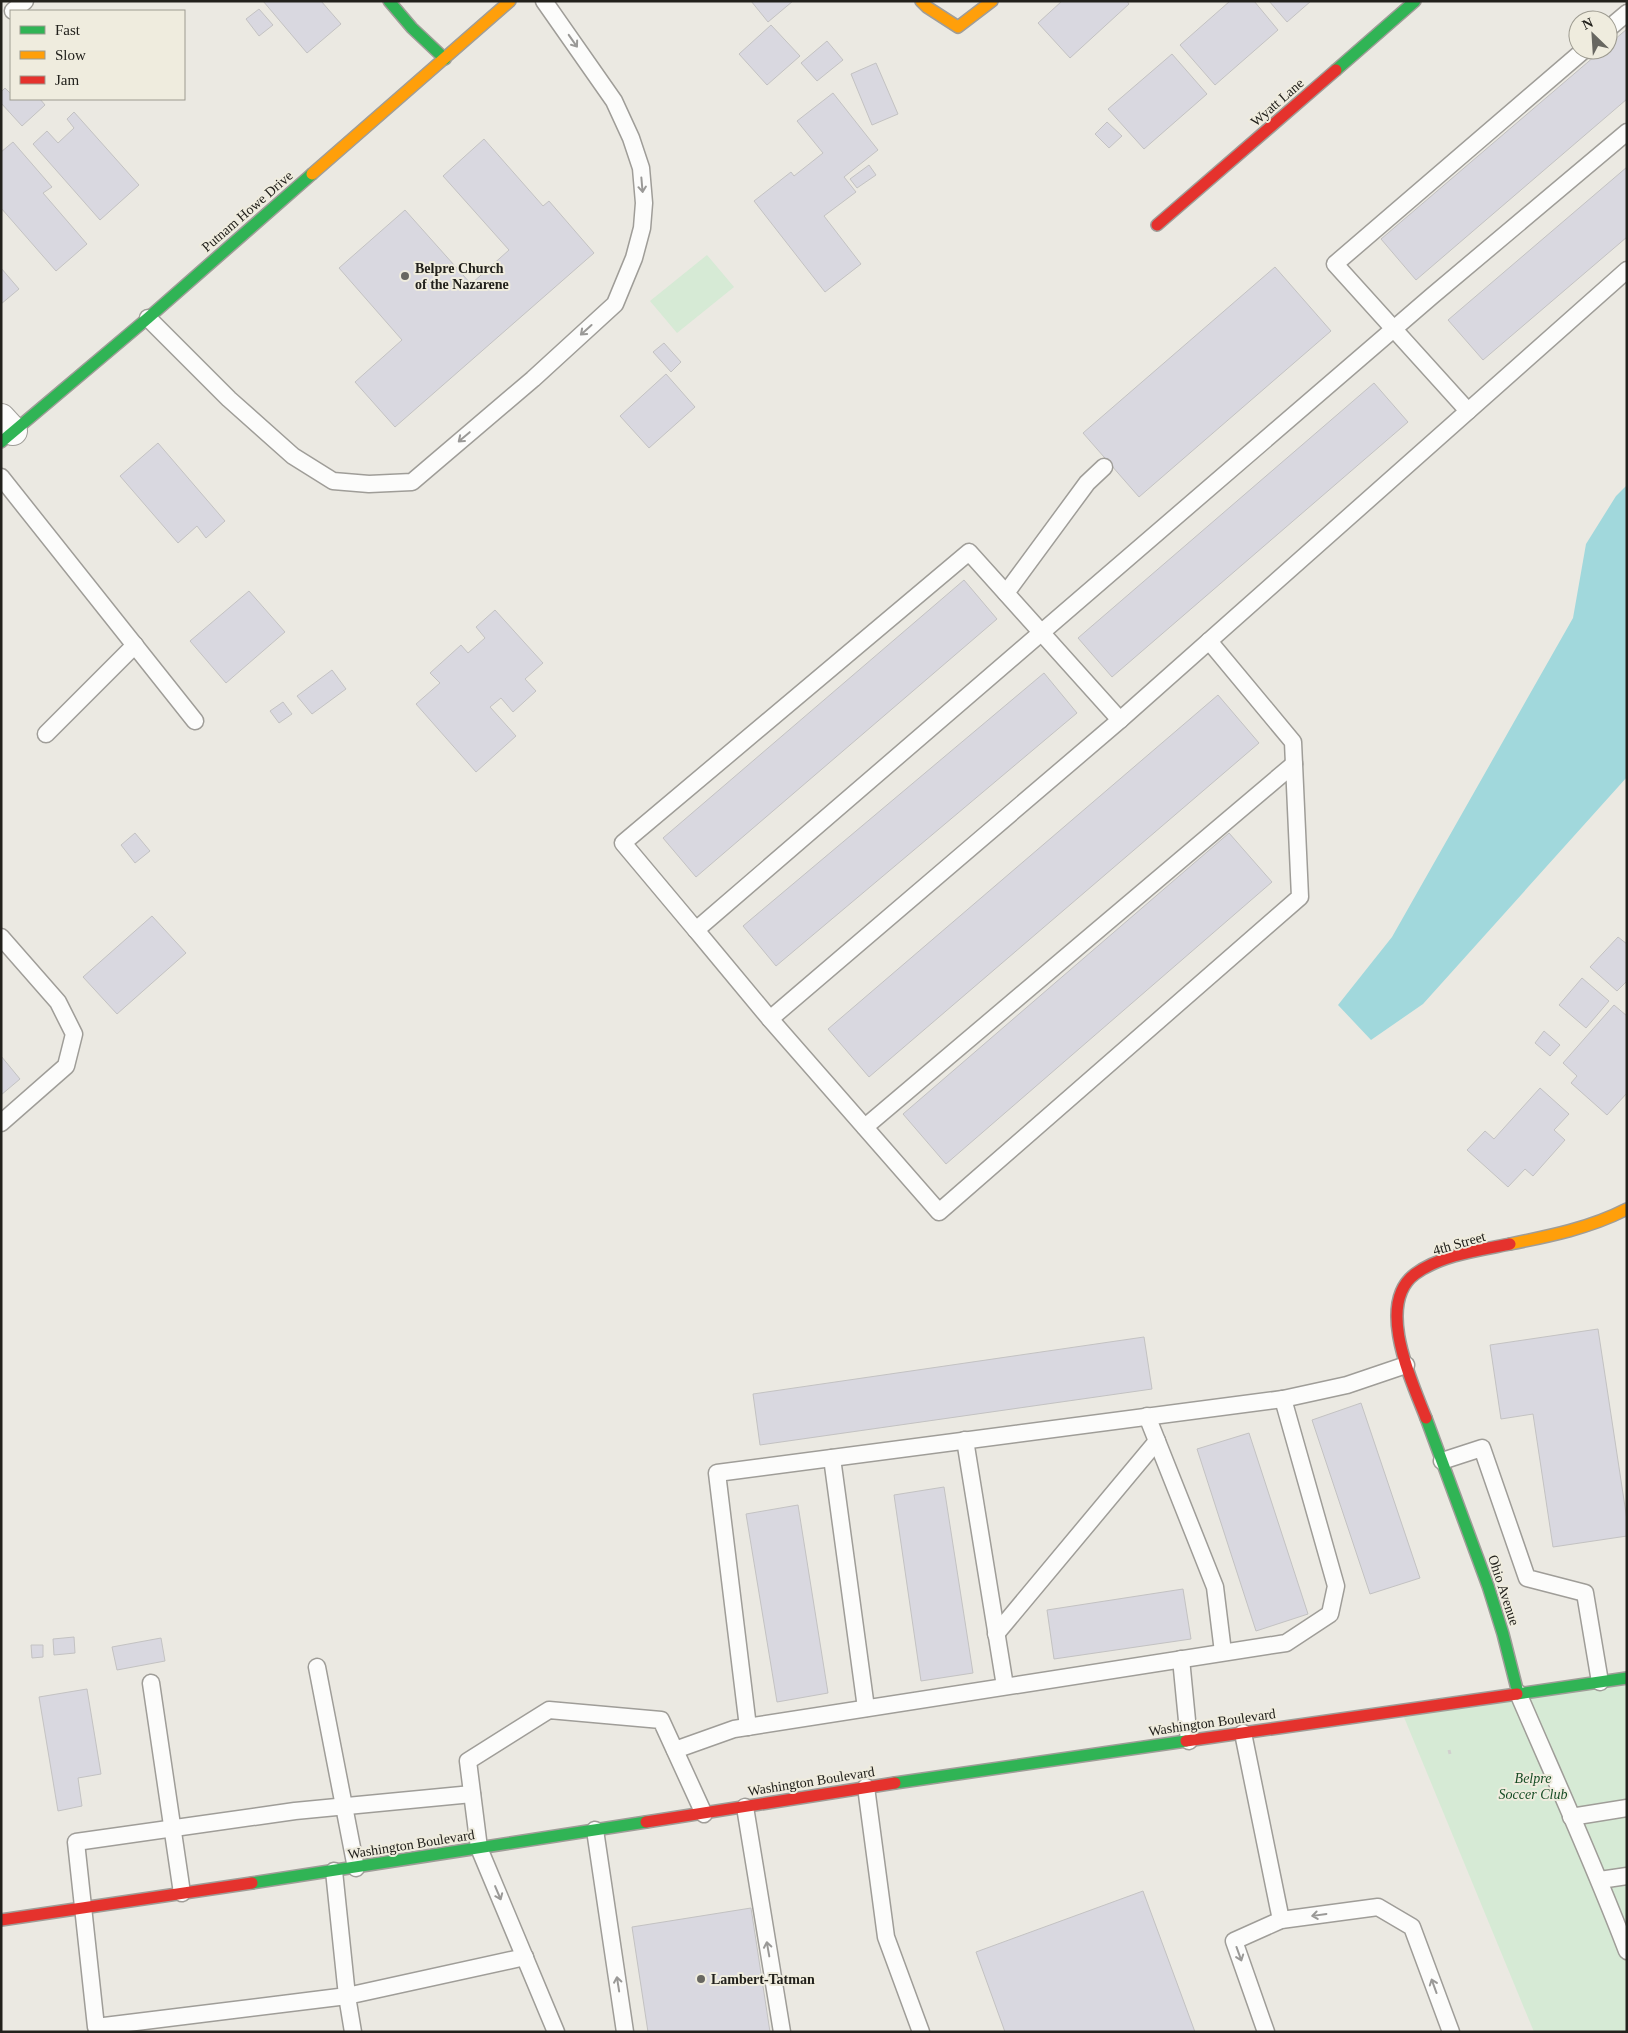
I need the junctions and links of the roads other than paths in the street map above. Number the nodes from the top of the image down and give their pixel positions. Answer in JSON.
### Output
{"nodes":[{"id":1,"x":25,"y":1,"type":"edge"},
{"id":2,"x":388,"y":1,"type":"edge"},
{"id":3,"x":510,"y":1,"type":"edge"},
{"id":4,"x":544,"y":1,"type":"edge"},
{"id":5,"x":922,"y":1,"type":"edge"},
{"id":6,"x":992,"y":1,"type":"edge"},
{"id":7,"x":1415,"y":1,"type":"edge"},
{"id":8,"x":14,"y":10,"type":"edge"},
{"id":9,"x":445,"y":59,"type":"junction"},
{"id":10,"x":1572,"y":60,"type":"edge"},
{"id":11,"x":1627,"y":132,"type":"edge"},
{"id":12,"x":1157,"y":225,"type":"dead end"},
{"id":13,"x":1627,"y":270,"type":"edge"},
{"id":14,"x":148,"y":318,"type":"junction"},
{"id":15,"x":1394,"y":329,"type":"junction"},
{"id":16,"x":1468,"y":411,"type":"junction"},
{"id":17,"x":5,"y":430,"type":"edge"},
{"id":18,"x":1104,"y":468,"type":"dead end"},
{"id":19,"x":1,"y":477,"type":"edge"},
{"id":20,"x":1006,"y":594,"type":"junction"},
{"id":21,"x":1041,"y":632,"type":"junction"},
{"id":22,"x":1209,"y":641,"type":"junction"},
{"id":23,"x":134,"y":645,"type":"junction"},
{"id":24,"x":1120,"y":720,"type":"junction"},
{"id":25,"x":195,"y":722,"type":"dead end"},
{"id":26,"x":46,"y":734,"type":"dead end"},
{"id":27,"x":1294,"y":764,"type":"junction"},
{"id":28,"x":696,"y":930,"type":"junction"},
{"id":29,"x":1,"y":937,"type":"edge"},
{"id":30,"x":770,"y":1019,"type":"junction"},
{"id":31,"x":1,"y":1123,"type":"edge"},
{"id":32,"x":865,"y":1128,"type":"junction"},
{"id":33,"x":1627,"y":1209,"type":"edge"},
{"id":34,"x":1406,"y":1365,"type":"junction"},
{"id":35,"x":1283,"y":1399,"type":"junction"},
{"id":36,"x":1147,"y":1416,"type":"junction"},
{"id":37,"x":965,"y":1440,"type":"junction"},
{"id":38,"x":1157,"y":1441,"type":"junction"},
{"id":39,"x":832,"y":1458,"type":"junction"},
{"id":40,"x":1442,"y":1461,"type":"junction"},
{"id":41,"x":1456,"y":1499,"type":"joint"},
{"id":42,"x":996,"y":1634,"type":"junction"},
{"id":43,"x":1224,"y":1652,"type":"junction"},
{"id":44,"x":1181,"y":1659,"type":"junction"},
{"id":45,"x":317,"y":1668,"type":"dead end"},
{"id":46,"x":1627,"y":1678,"type":"edge"},
{"id":47,"x":1600,"y":1682,"type":"junction"},
{"id":48,"x":151,"y":1683,"type":"dead end"},
{"id":49,"x":1005,"y":1686,"type":"junction"},
{"id":50,"x":1518,"y":1694,"type":"junction"},
{"id":51,"x":866,"y":1708,"type":"junction"},
{"id":52,"x":748,"y":1727,"type":"junction"},
{"id":53,"x":1244,"y":1733,"type":"junction"},
{"id":54,"x":1189,"y":1740,"type":"junction"},
{"id":55,"x":675,"y":1750,"type":"junction"},
{"id":56,"x":866,"y":1787,"type":"junction"},
{"id":57,"x":472,"y":1794,"type":"junction"},
{"id":58,"x":344,"y":1805,"type":"junction"},
{"id":59,"x":745,"y":1807,"type":"junction"},
{"id":60,"x":1627,"y":1808,"type":"edge"},
{"id":61,"x":704,"y":1814,"type":"junction"},
{"id":62,"x":1571,"y":1817,"type":"junction"},
{"id":63,"x":173,"y":1829,"type":"junction"},
{"id":64,"x":595,"y":1830,"type":"junction"},
{"id":65,"x":479,"y":1848,"type":"junction"},
{"id":66,"x":356,"y":1868,"type":"junction"},
{"id":67,"x":334,"y":1871,"type":"junction"},
{"id":68,"x":1627,"y":1876,"type":"edge"},
{"id":69,"x":1600,"y":1880,"type":"junction"},
{"id":70,"x":182,"y":1893,"type":"junction"},
{"id":71,"x":82,"y":1908,"type":"junction"},
{"id":72,"x":1,"y":1920,"type":"edge"},
{"id":73,"x":1282,"y":1920,"type":"junction"},
{"id":74,"x":1627,"y":1951,"type":"edge"},
{"id":75,"x":525,"y":1957,"type":"junction"},
{"id":76,"x":347,"y":1996,"type":"junction"},
{"id":77,"x":96,"y":2030,"type":"edge"},
{"id":78,"x":352,"y":2032,"type":"edge"},
{"id":79,"x":556,"y":2032,"type":"edge"},
{"id":80,"x":625,"y":2032,"type":"edge"},
{"id":81,"x":782,"y":2032,"type":"edge"},
{"id":82,"x":921,"y":2032,"type":"edge"},
{"id":83,"x":1266,"y":2032,"type":"edge"},
{"id":84,"x":1451,"y":2032,"type":"edge"}],
"edges":[{"from":1,"to":8,"type":"lane"},
{"from":2,"to":9,"type":"street"},
{"from":3,"to":9,"type":"street","name":"Putnam Howe Drive"},
{"from":4,"to":14,"type":"lane","one_way":true},
{"from":5,"to":6,"type":"street"},
{"from":7,"to":12,"type":"street","name":"Wyatt Lane"},
{"from":9,"to":14,"type":"street","name":"Putnam Howe Drive"},
{"from":10,"to":15,"type":"lane"},
{"from":11,"to":15,"type":"lane"},
{"from":13,"to":16,"type":"lane"},
{"from":14,"to":17,"type":"street","name":"Putnam Howe Drive"},
{"from":15,"to":16,"type":"lane"},
{"from":15,"to":21,"type":"lane"},
{"from":16,"to":22,"type":"lane"},
{"from":18,"to":20,"type":"lane"},
{"from":19,"to":23,"type":"lane"},
{"from":20,"to":21,"type":"lane"},
{"from":20,"to":28,"type":"lane"},
{"from":21,"to":24,"type":"lane"},
{"from":21,"to":28,"type":"lane"},
{"from":22,"to":24,"type":"lane"},
{"from":22,"to":27,"type":"lane"},
{"from":23,"to":25,"type":"lane"},
{"from":23,"to":26,"type":"lane"},
{"from":24,"to":30,"type":"lane"},
{"from":27,"to":32,"type":"lane"},
{"from":27,"to":32,"type":"lane"},
{"from":28,"to":30,"type":"lane"},
{"from":29,"to":31,"type":"lane"},
{"from":30,"to":32,"type":"lane"},
{"from":33,"to":34,"type":"street","name":"4th Street"},
{"from":34,"to":35,"type":"lane"},
{"from":34,"to":40,"type":"street","name":"4th Street"},
{"from":35,"to":36,"type":"lane"},
{"from":35,"to":43,"type":"lane"},
{"from":36,"to":37,"type":"lane"},
{"from":36,"to":38,"type":"lane"},
{"from":37,"to":39,"type":"lane"},
{"from":37,"to":42,"type":"lane"},
{"from":38,"to":42,"type":"lane"},
{"from":38,"to":43,"type":"lane"},
{"from":39,"to":51,"type":"lane"},
{"from":39,"to":52,"type":"lane"},
{"from":40,"to":41,"type":"street","name":"4th Street"},
{"from":40,"to":47,"type":"lane"},
{"from":41,"to":50,"type":"street","name":"Ohio Avenue"},
{"from":42,"to":49,"type":"lane"},
{"from":43,"to":44,"type":"lane"},
{"from":44,"to":49,"type":"lane"},
{"from":44,"to":54,"type":"lane"},
{"from":45,"to":58,"type":"lane"},
{"from":46,"to":47,"type":"street","name":"Washington Boulevard"},
{"from":47,"to":50,"type":"street","name":"Washington Boulevard"},
{"from":48,"to":63,"type":"lane"},
{"from":49,"to":51,"type":"lane"},
{"from":50,"to":53,"type":"street","name":"Washington Boulevard"},
{"from":50,"to":62,"type":"lane"},
{"from":51,"to":52,"type":"lane"},
{"from":52,"to":55,"type":"lane"},
{"from":53,"to":54,"type":"street","name":"Washington Boulevard"},
{"from":53,"to":73,"type":"lane"},
{"from":54,"to":56,"type":"street","name":"Washington Boulevard"},
{"from":55,"to":57,"type":"lane"},
{"from":55,"to":61,"type":"lane"},
{"from":56,"to":59,"type":"street","name":"Washington Boulevard"},
{"from":56,"to":82,"type":"lane"},
{"from":57,"to":58,"type":"lane"},
{"from":57,"to":65,"type":"lane"},
{"from":58,"to":63,"type":"lane"},
{"from":58,"to":66,"type":"lane"},
{"from":59,"to":61,"type":"street","name":"Washington Boulevard"},
{"from":81,"to":59,"type":"lane","one_way":true},
{"from":60,"to":62,"type":"lane"},
{"from":61,"to":64,"type":"street","name":"Washington Boulevard"},
{"from":62,"to":69,"type":"lane"},
{"from":63,"to":70,"type":"lane"},
{"from":63,"to":71,"type":"lane"},
{"from":64,"to":65,"type":"street","name":"Washington Boulevard"},
{"from":80,"to":64,"type":"lane","one_way":true},
{"from":65,"to":66,"type":"street","name":"Washington Boulevard"},
{"from":65,"to":75,"type":"lane","one_way":true},
{"from":66,"to":67,"type":"street","name":"Washington Boulevard"},
{"from":67,"to":70,"type":"street","name":"Washington Boulevard"},
{"from":67,"to":76,"type":"lane"},
{"from":68,"to":69,"type":"lane"},
{"from":69,"to":74,"type":"lane"},
{"from":70,"to":71,"type":"street","name":"Washington Boulevard"},
{"from":71,"to":72,"type":"street","name":"Washington Boulevard"},
{"from":71,"to":77,"type":"lane"},
{"from":73,"to":83,"type":"lane","one_way":true},
{"from":84,"to":73,"type":"lane","one_way":true},
{"from":75,"to":76,"type":"lane"},
{"from":75,"to":79,"type":"lane"},
{"from":76,"to":77,"type":"lane"},
{"from":76,"to":78,"type":"lane"}]}
